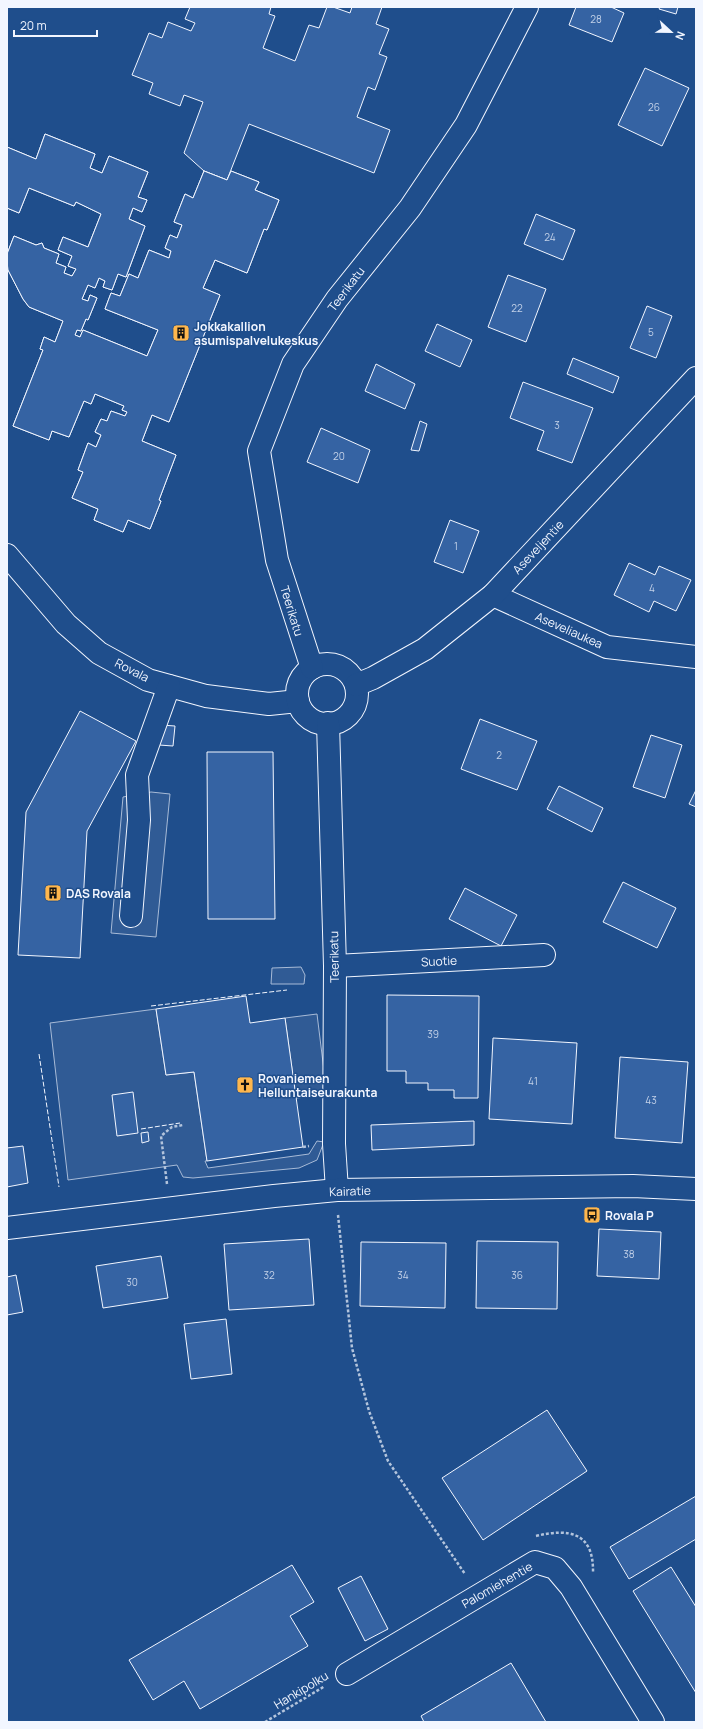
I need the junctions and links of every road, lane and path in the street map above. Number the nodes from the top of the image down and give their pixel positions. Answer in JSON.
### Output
{"nodes":[{"id":1,"x":527,"y":7,"type":"edge"},
{"id":2,"x":696,"y":378,"type":"edge"},
{"id":3,"x":7,"y":555,"type":"edge"},
{"id":4,"x":493,"y":595,"type":"junction"},
{"id":5,"x":696,"y":658,"type":"edge"},
{"id":6,"x":312,"y":668,"type":"junction"},
{"id":7,"x":356,"y":685,"type":"junction"},
{"id":8,"x":169,"y":686,"type":"junction"},
{"id":9,"x":298,"y":701,"type":"junction"},
{"id":10,"x":328,"y":723,"type":"junction"},
{"id":11,"x":131,"y":916,"type":"dead end"},
{"id":12,"x":544,"y":955,"type":"dead end"},
{"id":13,"x":335,"y":966,"type":"junction"},
{"id":14,"x":183,"y":1125,"type":"dead end"},
{"id":15,"x":696,"y":1189,"type":"edge"},
{"id":16,"x":337,"y":1190,"type":"junction"},
{"id":17,"x":168,"y":1191,"type":"dead end"},
{"id":18,"x":7,"y":1228,"type":"edge"},
{"id":19,"x":478,"y":1596,"type":"junction"},
{"id":20,"x":347,"y":1674,"type":"joint"},
{"id":21,"x":265,"y":1722,"type":"edge"},
{"id":22,"x":653,"y":1722,"type":"edge"}],
"edges":[{"from":1,"to":6,"type":"street","name":"Teerikatu"},
{"from":2,"to":4,"type":"street","name":"Aseveljentie"},
{"from":3,"to":8,"type":"street","name":"Rovala"},
{"from":4,"to":5,"type":"street","name":"Aseveliaukea"},
{"from":4,"to":7,"type":"street","name":"Aseveljentie"},
{"from":6,"to":7,"type":"street"},
{"from":6,"to":9,"type":"street"},
{"from":7,"to":10,"type":"street"},
{"from":8,"to":9,"type":"street","name":"Rovala"},
{"from":8,"to":11,"type":"street"},
{"from":9,"to":10,"type":"street"},
{"from":10,"to":13,"type":"street","name":"Teerikatu"},
{"from":12,"to":13,"type":"street","name":"Suotie"},
{"from":13,"to":16,"type":"street","name":"Teerikatu"},
{"from":14,"to":17,"type":"path"},
{"from":15,"to":16,"type":"street","name":"Kairatie"},
{"from":16,"to":18,"type":"street","name":"Kairatie"},
{"from":16,"to":19,"type":"path"},
{"from":19,"to":20,"type":"street","name":"Palomiehentie"},
{"from":19,"to":22,"type":"street","name":"Palomiehentie"},
{"from":20,"to":21,"type":"path","name":"Hankipolku"}]}
